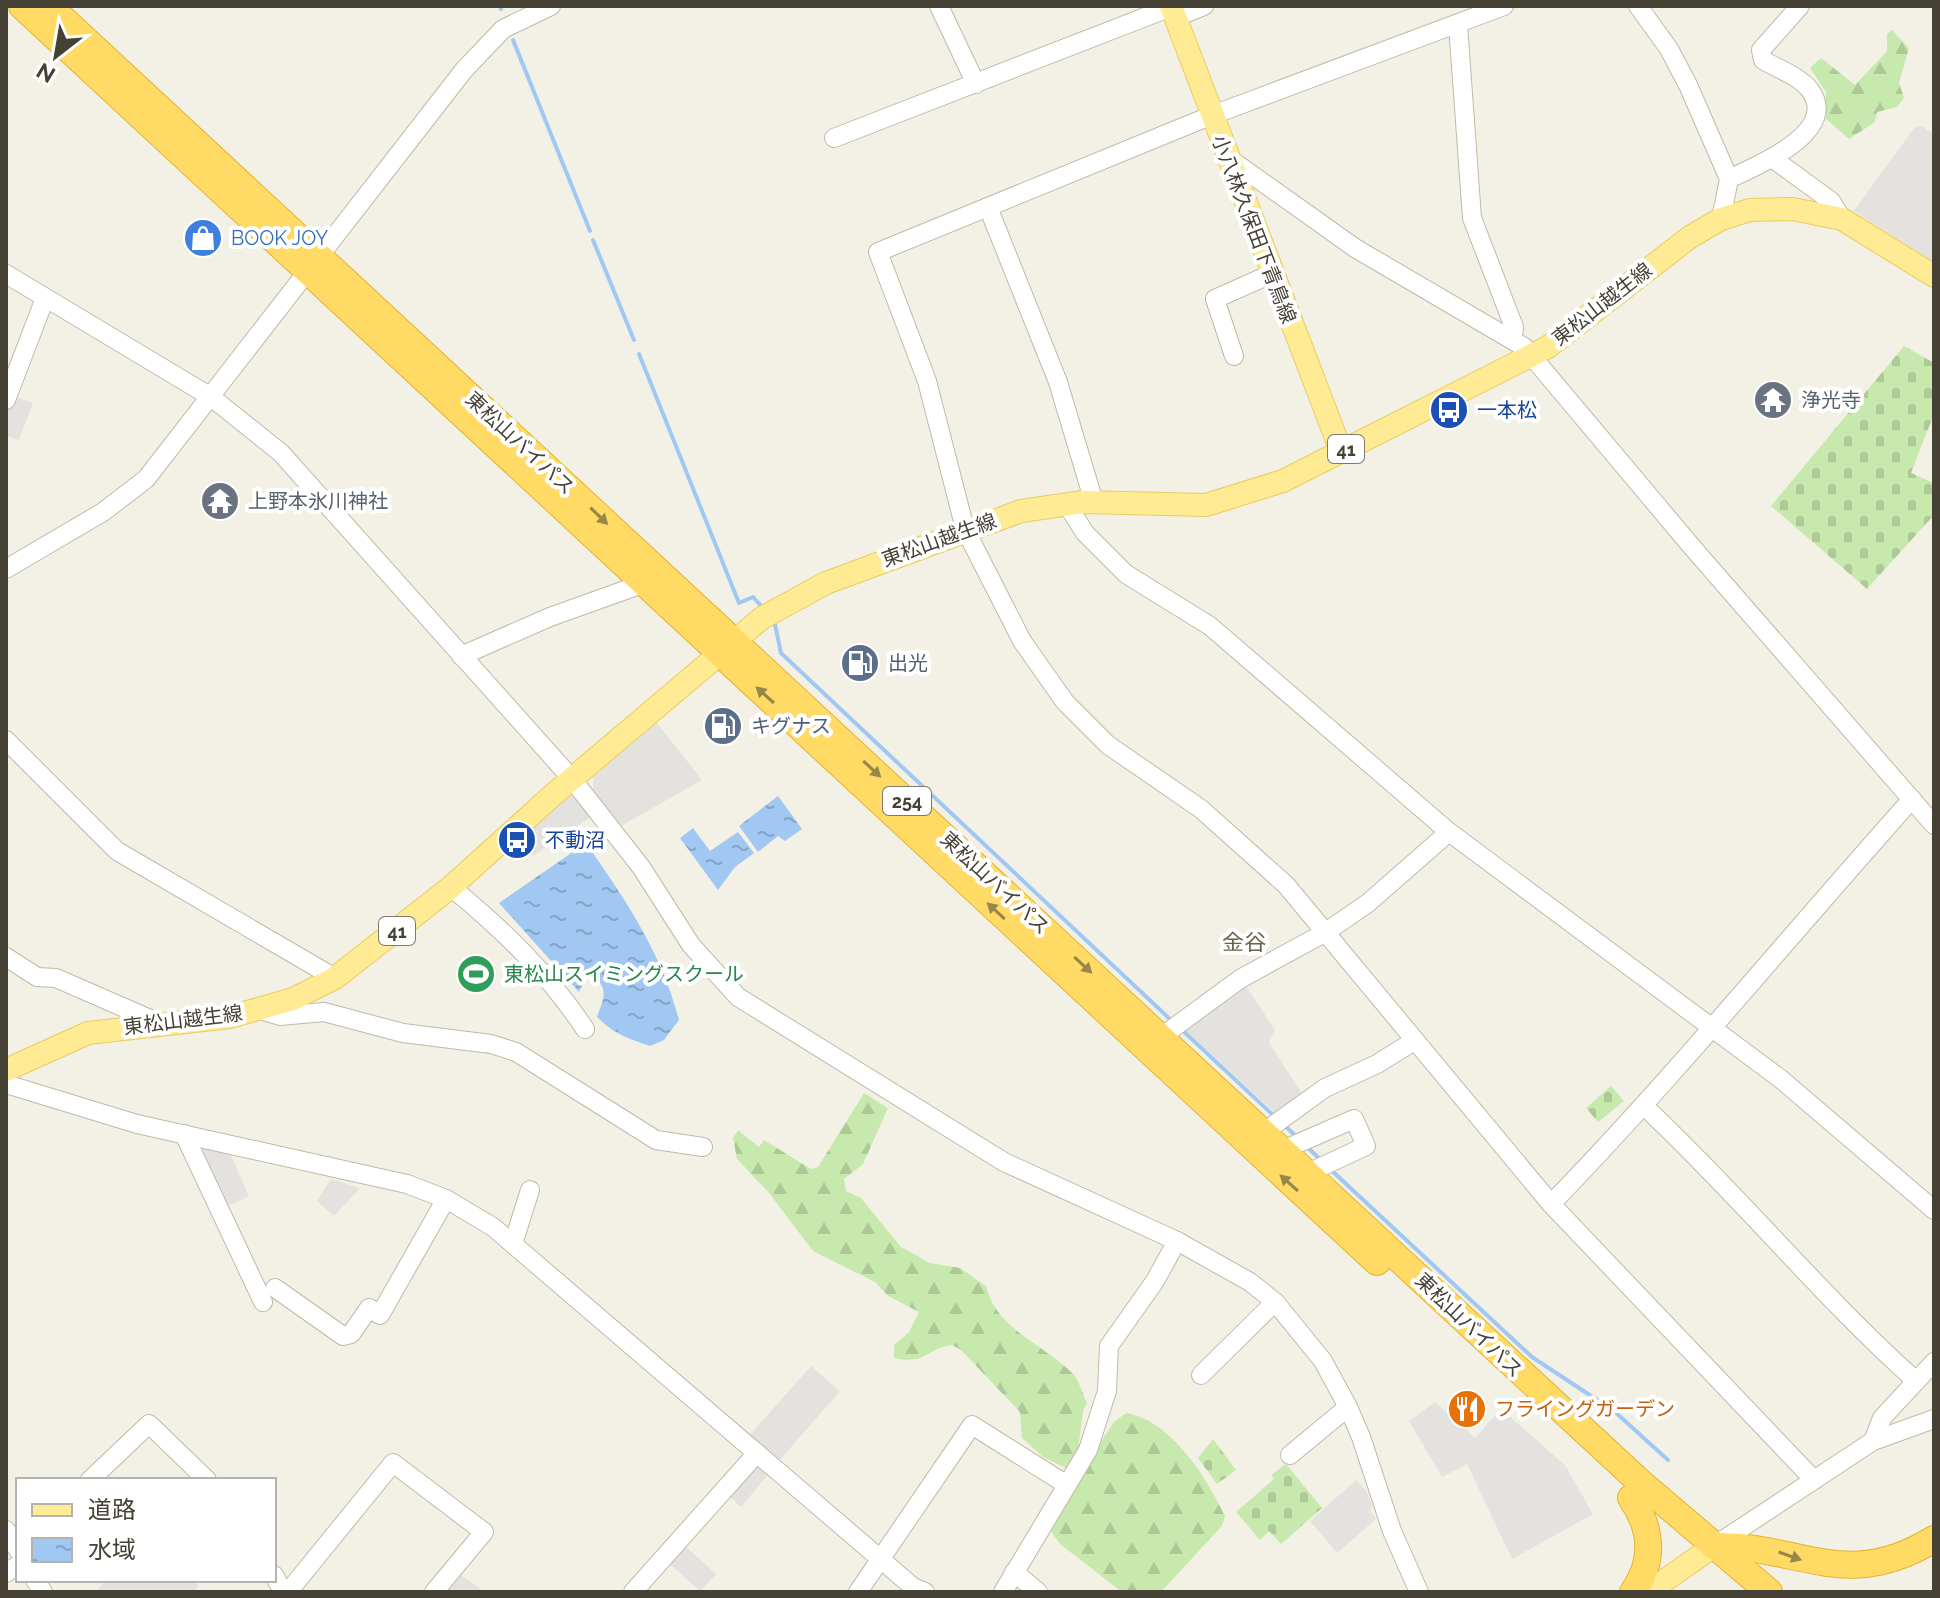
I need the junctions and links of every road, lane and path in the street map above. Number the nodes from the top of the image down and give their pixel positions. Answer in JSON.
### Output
{"nodes":[{"id":1,"x":22,"y":6,"type":"edge"},
{"id":2,"x":49,"y":6,"type":"edge"},
{"id":3,"x":551,"y":6,"type":"edge"},
{"id":4,"x":939,"y":6,"type":"edge"},
{"id":5,"x":1204,"y":6,"type":"edge"},
{"id":6,"x":1504,"y":6,"type":"edge"},
{"id":7,"x":1638,"y":6,"type":"edge"},
{"id":8,"x":1800,"y":6,"type":"edge"},
{"id":9,"x":1172,"y":10,"type":"edge"},
{"id":10,"x":1458,"y":25,"type":"junction"},
{"id":11,"x":976,"y":84,"type":"junction"},
{"id":12,"x":1210,"y":116,"type":"junction"},
{"id":13,"x":834,"y":138,"type":"dead end"},
{"id":14,"x":1227,"y":157,"type":"junction"},
{"id":15,"x":1772,"y":158,"type":"junction"},
{"id":16,"x":1729,"y":179,"type":"junction"},
{"id":17,"x":988,"y":207,"type":"junction"},
{"id":18,"x":1721,"y":219,"type":"junction"},
{"id":19,"x":1842,"y":219,"type":"junction"},
{"id":20,"x":312,"y":263,"type":"junction"},
{"id":21,"x":6,"y":274,"type":"edge"},
{"id":22,"x":1271,"y":274,"type":"junction"},
{"id":23,"x":1934,"y":276,"type":"edge"},
{"id":24,"x":45,"y":298,"type":"junction"},
{"id":25,"x":1513,"y":338,"type":"junction"},
{"id":26,"x":1234,"y":356,"type":"dead end"},
{"id":27,"x":1531,"y":357,"type":"junction"},
{"id":28,"x":211,"y":397,"type":"junction"},
{"id":29,"x":6,"y":400,"type":"edge"},
{"id":30,"x":1341,"y":451,"type":"junction"},
{"id":31,"x":1094,"y":502,"type":"junction"},
{"id":32,"x":1066,"y":503,"type":"junction"},
{"id":33,"x":965,"y":529,"type":"junction"},
{"id":34,"x":6,"y":569,"type":"edge"},
{"id":35,"x":642,"y":584,"type":"junction"},
{"id":36,"x":727,"y":648,"type":"junction"},
{"id":37,"x":461,"y":656,"type":"junction"},
{"id":38,"x":6,"y":740,"type":"edge"},
{"id":39,"x":572,"y":779,"type":"junction"},
{"id":40,"x":1912,"y":799,"type":"junction"},
{"id":41,"x":1934,"y":824,"type":"edge"},
{"id":42,"x":1449,"y":832,"type":"junction"},
{"id":43,"x":451,"y":887,"type":"junction"},
{"id":44,"x":1326,"y":932,"type":"junction"},
{"id":45,"x":6,"y":957,"type":"edge"},
{"id":46,"x":335,"y":978,"type":"junction"},
{"id":47,"x":260,"y":1010,"type":"junction"},
{"id":48,"x":159,"y":1023,"type":"junction"},
{"id":49,"x":585,"y":1029,"type":"dead end"},
{"id":50,"x":1711,"y":1030,"type":"junction"},
{"id":51,"x":1161,"y":1037,"type":"junction"},
{"id":52,"x":1414,"y":1041,"type":"junction"},
{"id":53,"x":6,"y":1070,"type":"edge"},
{"id":54,"x":6,"y":1084,"type":"edge"},
{"id":55,"x":1645,"y":1107,"type":"junction"},
{"id":56,"x":184,"y":1134,"type":"junction"},
{"id":57,"x":1273,"y":1141,"type":"junction"},
{"id":58,"x":703,"y":1147,"type":"dead end"},
{"id":59,"x":1308,"y":1173,"type":"junction"},
{"id":60,"x":530,"y":1190,"type":"dead end"},
{"id":61,"x":446,"y":1199,"type":"junction"},
{"id":62,"x":1551,"y":1204,"type":"junction"},
{"id":63,"x":1934,"y":1210,"type":"edge"},
{"id":64,"x":1177,"y":1241,"type":"junction"},
{"id":65,"x":513,"y":1244,"type":"junction"},
{"id":66,"x":1275,"y":1302,"type":"junction"},
{"id":67,"x":1934,"y":1362,"type":"edge"},
{"id":68,"x":1201,"y":1375,"type":"dead end"},
{"id":69,"x":1916,"y":1381,"type":"junction"},
{"id":70,"x":1348,"y":1407,"type":"junction"},
{"id":71,"x":1934,"y":1419,"type":"edge"},
{"id":72,"x":1873,"y":1441,"type":"junction"},
{"id":73,"x":757,"y":1453,"type":"junction"},
{"id":74,"x":1290,"y":1455,"type":"dead end"},
{"id":75,"x":92,"y":1478,"type":"edge"},
{"id":76,"x":205,"y":1478,"type":"edge"},
{"id":77,"x":1814,"y":1480,"type":"junction"},
{"id":78,"x":1067,"y":1485,"type":"junction"},
{"id":79,"x":1631,"y":1498,"type":"junction"},
{"id":80,"x":1934,"y":1539,"type":"edge"},
{"id":81,"x":1706,"y":1552,"type":"junction"},
{"id":82,"x":880,"y":1558,"type":"junction"},
{"id":83,"x":1014,"y":1572,"type":"junction"},
{"id":84,"x":286,"y":1592,"type":"edge"},
{"id":85,"x":434,"y":1592,"type":"edge"},
{"id":86,"x":633,"y":1592,"type":"edge"},
{"id":87,"x":858,"y":1592,"type":"edge"},
{"id":88,"x":925,"y":1592,"type":"edge"},
{"id":89,"x":1003,"y":1592,"type":"edge"},
{"id":90,"x":1038,"y":1592,"type":"edge"},
{"id":91,"x":1419,"y":1592,"type":"edge"},
{"id":92,"x":1633,"y":1592,"type":"edge"},
{"id":93,"x":1648,"y":1592,"type":"edge"},
{"id":94,"x":1741,"y":1592,"type":"edge"},
{"id":95,"x":1769,"y":1592,"type":"edge"}],
"edges":[{"from":1,"to":20,"type":"highway","name":"東松山バイパス","number":"254"},
{"from":2,"to":20,"type":"highway","name":"東松山バイパス","number":"254"},
{"from":3,"to":20,"type":"street"},
{"from":4,"to":11,"type":"street"},
{"from":5,"to":9,"type":"street"},
{"from":6,"to":10,"type":"street"},
{"from":7,"to":16,"type":"street"},
{"from":8,"to":15,"type":"street"},
{"from":9,"to":11,"type":"street"},
{"from":9,"to":12,"type":"main road","name":"小八林久保田下青鳥線"},
{"from":10,"to":12,"type":"street"},
{"from":10,"to":25,"type":"street"},
{"from":11,"to":13,"type":"street"},
{"from":12,"to":14,"type":"main road","name":"小八林久保田下青鳥線"},
{"from":12,"to":17,"type":"street"},
{"from":14,"to":22,"type":"main road","name":"小八林久保田下青鳥線"},
{"from":14,"to":25,"type":"street"},
{"from":15,"to":16,"type":"street"},
{"from":15,"to":19,"type":"street"},
{"from":16,"to":18,"type":"street"},
{"from":17,"to":31,"type":"street"},
{"from":17,"to":33,"type":"street"},
{"from":18,"to":19,"type":"main road","name":"東松山越生線","number":"41"},
{"from":18,"to":27,"type":"main road","name":"東松山越生線","number":"41"},
{"from":19,"to":23,"type":"main road","name":"東松山越生線","number":"41"},
{"from":20,"to":28,"type":"street"},
{"from":20,"to":35,"type":"highway","name":"東松山バイパス","number":"254"},
{"from":20,"to":36,"type":"highway","name":"東松山バイパス","number":"254","one_way":true},
{"from":21,"to":24,"type":"street"},
{"from":22,"to":26,"type":"street"},
{"from":22,"to":30,"type":"main road","name":"小八林久保田下青鳥線"},
{"from":24,"to":28,"type":"street"},
{"from":24,"to":29,"type":"street"},
{"from":25,"to":27,"type":"street"},
{"from":27,"to":30,"type":"main road","name":"東松山越生線","number":"41"},
{"from":27,"to":40,"type":"street"},
{"from":28,"to":34,"type":"street"},
{"from":28,"to":37,"type":"street"},
{"from":30,"to":31,"type":"main road","name":"東松山越生線","number":"41"},
{"from":31,"to":32,"type":"main road","name":"東松山越生線","number":"41"},
{"from":32,"to":33,"type":"main road","name":"東松山越生線","number":"41"},
{"from":32,"to":42,"type":"street"},
{"from":33,"to":36,"type":"main road","name":"東松山越生線","number":"41"},
{"from":33,"to":44,"type":"street"},
{"from":35,"to":36,"type":"highway","name":"東松山バイパス","number":"254"},
{"from":35,"to":37,"type":"street"},
{"from":36,"to":39,"type":"main road","name":"東松山越生線","number":"41"},
{"from":36,"to":51,"type":"highway","name":"東松山バイパス","number":"254","one_way":true},
{"from":79,"to":36,"type":"highway","name":"東松山バイパス","number":"254","one_way":true},
{"from":37,"to":39,"type":"street"},
{"from":38,"to":46,"type":"street"},
{"from":39,"to":43,"type":"main road","name":"東松山越生線","number":"41"},
{"from":39,"to":64,"type":"street"},
{"from":40,"to":41,"type":"street"},
{"from":40,"to":50,"type":"street"},
{"from":42,"to":44,"type":"street"},
{"from":42,"to":50,"type":"street"},
{"from":43,"to":46,"type":"main road","name":"東松山越生線","number":"41"},
{"from":43,"to":49,"type":"street"},
{"from":44,"to":51,"type":"street"},
{"from":44,"to":52,"type":"street"},
{"from":45,"to":48,"type":"street"},
{"from":46,"to":47,"type":"main road","name":"東松山越生線","number":"41"},
{"from":47,"to":48,"type":"main road","name":"東松山越生線","number":"41"},
{"from":47,"to":58,"type":"street"},
{"from":48,"to":53,"type":"main road","name":"東松山越生線","number":"41"},
{"from":50,"to":55,"type":"street"},
{"from":50,"to":63,"type":"street"},
{"from":51,"to":57,"type":"highway","name":"東松山バイパス","number":"254"},
{"from":52,"to":57,"type":"street"},
{"from":52,"to":62,"type":"street"},
{"from":54,"to":56,"type":"street"},
{"from":55,"to":62,"type":"street"},
{"from":55,"to":69,"type":"street"},
{"from":56,"to":61,"type":"street"},
{"from":56,"to":61,"type":"street"},
{"from":57,"to":59,"type":"highway","name":"東松山バイパス","number":"254"},
{"from":57,"to":59,"type":"street"},
{"from":59,"to":81,"type":"highway","name":"東松山バイパス","number":"254"},
{"from":60,"to":65,"type":"street"},
{"from":61,"to":65,"type":"street"},
{"from":62,"to":77,"type":"street"},
{"from":64,"to":66,"type":"street"},
{"from":64,"to":78,"type":"street"},
{"from":65,"to":73,"type":"street"},
{"from":66,"to":68,"type":"street"},
{"from":66,"to":70,"type":"street"},
{"from":67,"to":69,"type":"street"},
{"from":69,"to":72,"type":"street"},
{"from":70,"to":74,"type":"street"},
{"from":70,"to":91,"type":"street"},
{"from":71,"to":72,"type":"street"},
{"from":72,"to":77,"type":"street"},
{"from":73,"to":82,"type":"street"},
{"from":73,"to":86,"type":"street"},
{"from":75,"to":76,"type":"street"},
{"from":77,"to":81,"type":"street"},
{"from":78,"to":82,"type":"street"},
{"from":78,"to":83,"type":"street"},
{"from":79,"to":81,"type":"highway","name":"東松山バイパス","number":"254"},
{"from":79,"to":92,"type":"highway"},
{"from":81,"to":80,"type":"highway","one_way":true},
{"from":81,"to":93,"type":"main road"},
{"from":81,"to":94,"type":"highway","name":"東松山バイパス","number":"254"},
{"from":81,"to":95,"type":"highway","name":"東松山バイパス","number":"254"},
{"from":82,"to":87,"type":"street"},
{"from":82,"to":88,"type":"street"},
{"from":83,"to":89,"type":"street"},
{"from":83,"to":90,"type":"street"},
{"from":84,"to":85,"type":"street"}]}
